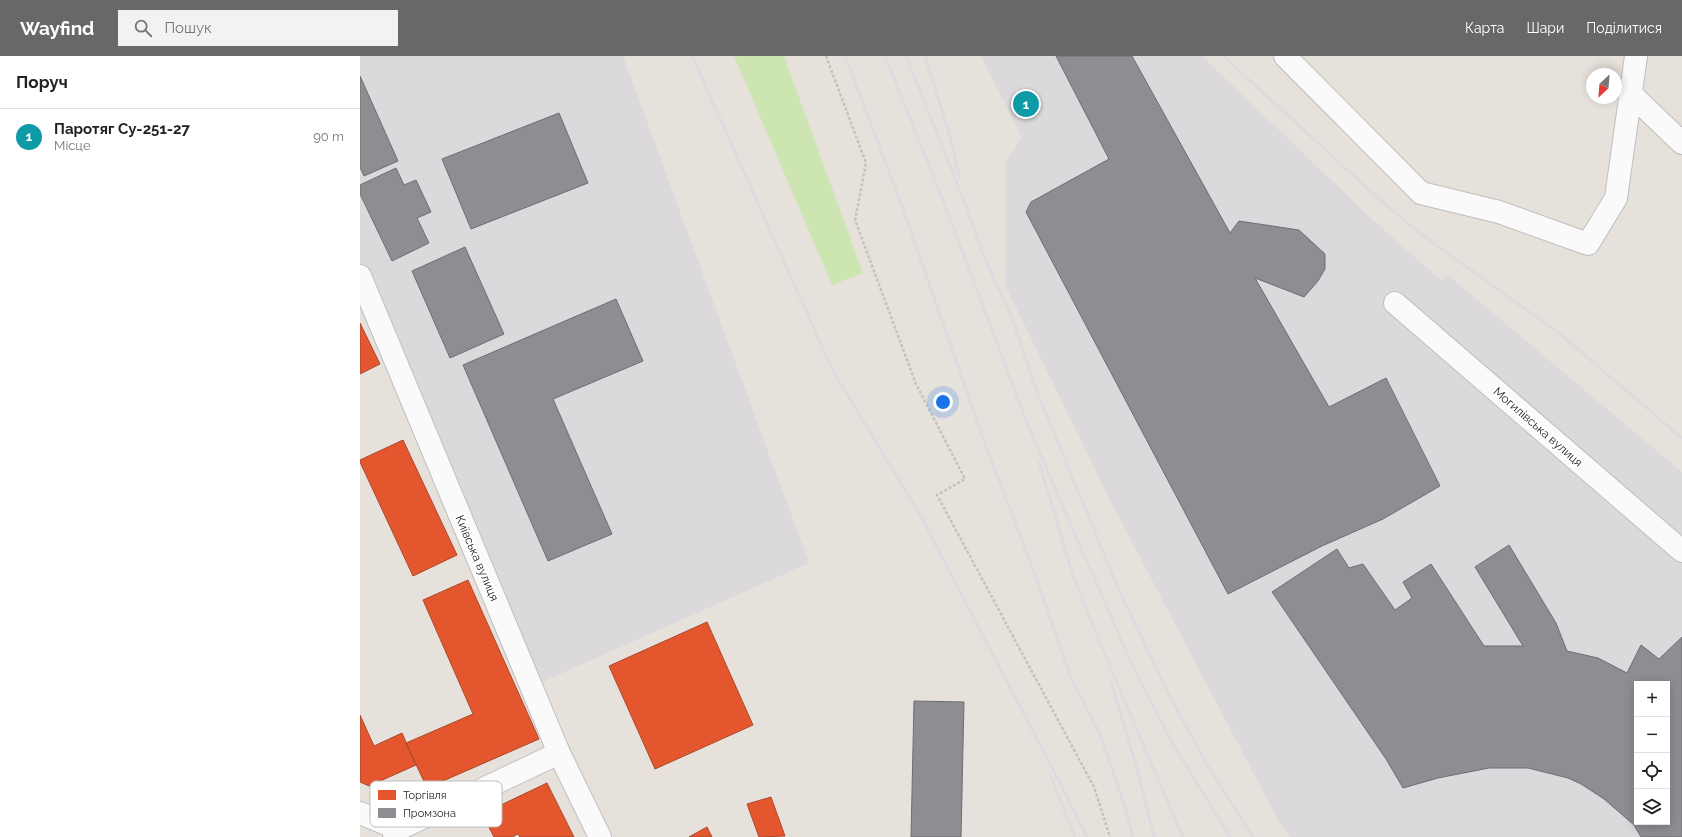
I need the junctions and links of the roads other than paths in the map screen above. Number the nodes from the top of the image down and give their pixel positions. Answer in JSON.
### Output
{"nodes":[{"id":1,"x":1285,"y":56,"type":"edge"},
{"id":2,"x":1636,"y":56,"type":"edge"},
{"id":3,"x":1631,"y":94,"type":"junction"},
{"id":4,"x":1682,"y":143,"type":"edge"},
{"id":5,"x":360,"y":276,"type":"edge"},
{"id":6,"x":1395,"y":303,"type":"dead end"},
{"id":7,"x":1682,"y":551,"type":"edge"},
{"id":8,"x":558,"y":753,"type":"junction"},
{"id":9,"x":501,"y":781,"type":"edge"},
{"id":10,"x":360,"y":813,"type":"edge"},
{"id":11,"x":370,"y":819,"type":"edge"},
{"id":12,"x":385,"y":827,"type":"edge"},
{"id":13,"x":408,"y":827,"type":"edge"},
{"id":14,"x":396,"y":833,"type":"edge"},
{"id":15,"x":600,"y":837,"type":"edge"}],
"edges":[{"from":1,"to":3,"type":"street"},
{"from":2,"to":3,"type":"street"},
{"from":3,"to":4,"type":"street"},
{"from":5,"to":8,"type":"street","name":"Київська вулиця"},
{"from":6,"to":7,"type":"street","name":"Могилівська вулиця"},
{"from":8,"to":9,"type":"street"},
{"from":8,"to":15,"type":"street","name":"Київська вулиця"},
{"from":10,"to":11,"type":"street"},
{"from":12,"to":14,"type":"street"},
{"from":13,"to":14,"type":"street"}]}
